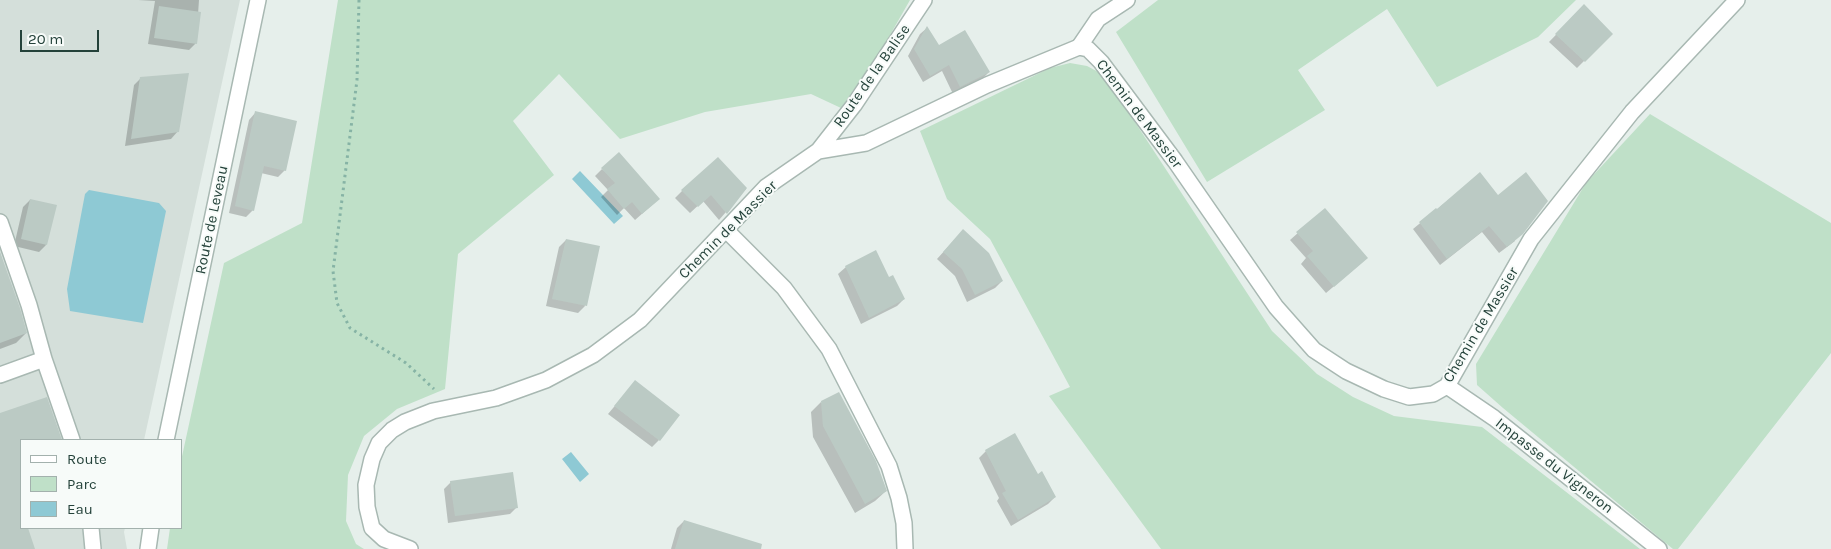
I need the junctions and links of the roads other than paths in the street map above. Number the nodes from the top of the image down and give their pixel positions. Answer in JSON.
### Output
{"nodes":[{"id":1,"x":258,"y":0,"type":"edge"},
{"id":2,"x":924,"y":0,"type":"edge"},
{"id":3,"x":1127,"y":0,"type":"edge"},
{"id":4,"x":1737,"y":0,"type":"edge"},
{"id":5,"x":1079,"y":47,"type":"junction"},
{"id":6,"x":818,"y":151,"type":"junction"},
{"id":7,"x":0,"y":222,"type":"edge"},
{"id":8,"x":726,"y":230,"type":"junction"},
{"id":9,"x":44,"y":359,"type":"junction"},
{"id":10,"x":0,"y":375,"type":"edge"},
{"id":11,"x":1447,"y":386,"type":"junction"},
{"id":12,"x":72,"y":439,"type":"edge"},
{"id":13,"x":166,"y":439,"type":"edge"},
{"id":14,"x":91,"y":529,"type":"edge"},
{"id":15,"x":150,"y":529,"type":"edge"},
{"id":16,"x":93,"y":549,"type":"edge"},
{"id":17,"x":148,"y":549,"type":"edge"},
{"id":18,"x":410,"y":549,"type":"edge"},
{"id":19,"x":905,"y":549,"type":"edge"},
{"id":20,"x":1659,"y":549,"type":"edge"}],
"edges":[{"from":1,"to":13,"type":"street","name":"Route de Leveau"},
{"from":2,"to":6,"type":"street","name":"Route de la Balise"},
{"from":3,"to":5,"type":"street"},
{"from":4,"to":11,"type":"street","name":"Chemin de Massier"},
{"from":5,"to":6,"type":"street","name":"Chemin de Massier"},
{"from":5,"to":11,"type":"street","name":"Chemin de Massier"},
{"from":6,"to":8,"type":"street","name":"Chemin de Massier"},
{"from":7,"to":9,"type":"street"},
{"from":8,"to":18,"type":"street","name":"Chemin de Massier"},
{"from":8,"to":19,"type":"street"},
{"from":9,"to":10,"type":"street"},
{"from":9,"to":12,"type":"street"},
{"from":11,"to":20,"type":"street","name":"Impasse du Vigneron"},
{"from":14,"to":16,"type":"street"},
{"from":15,"to":17,"type":"street"}]}
